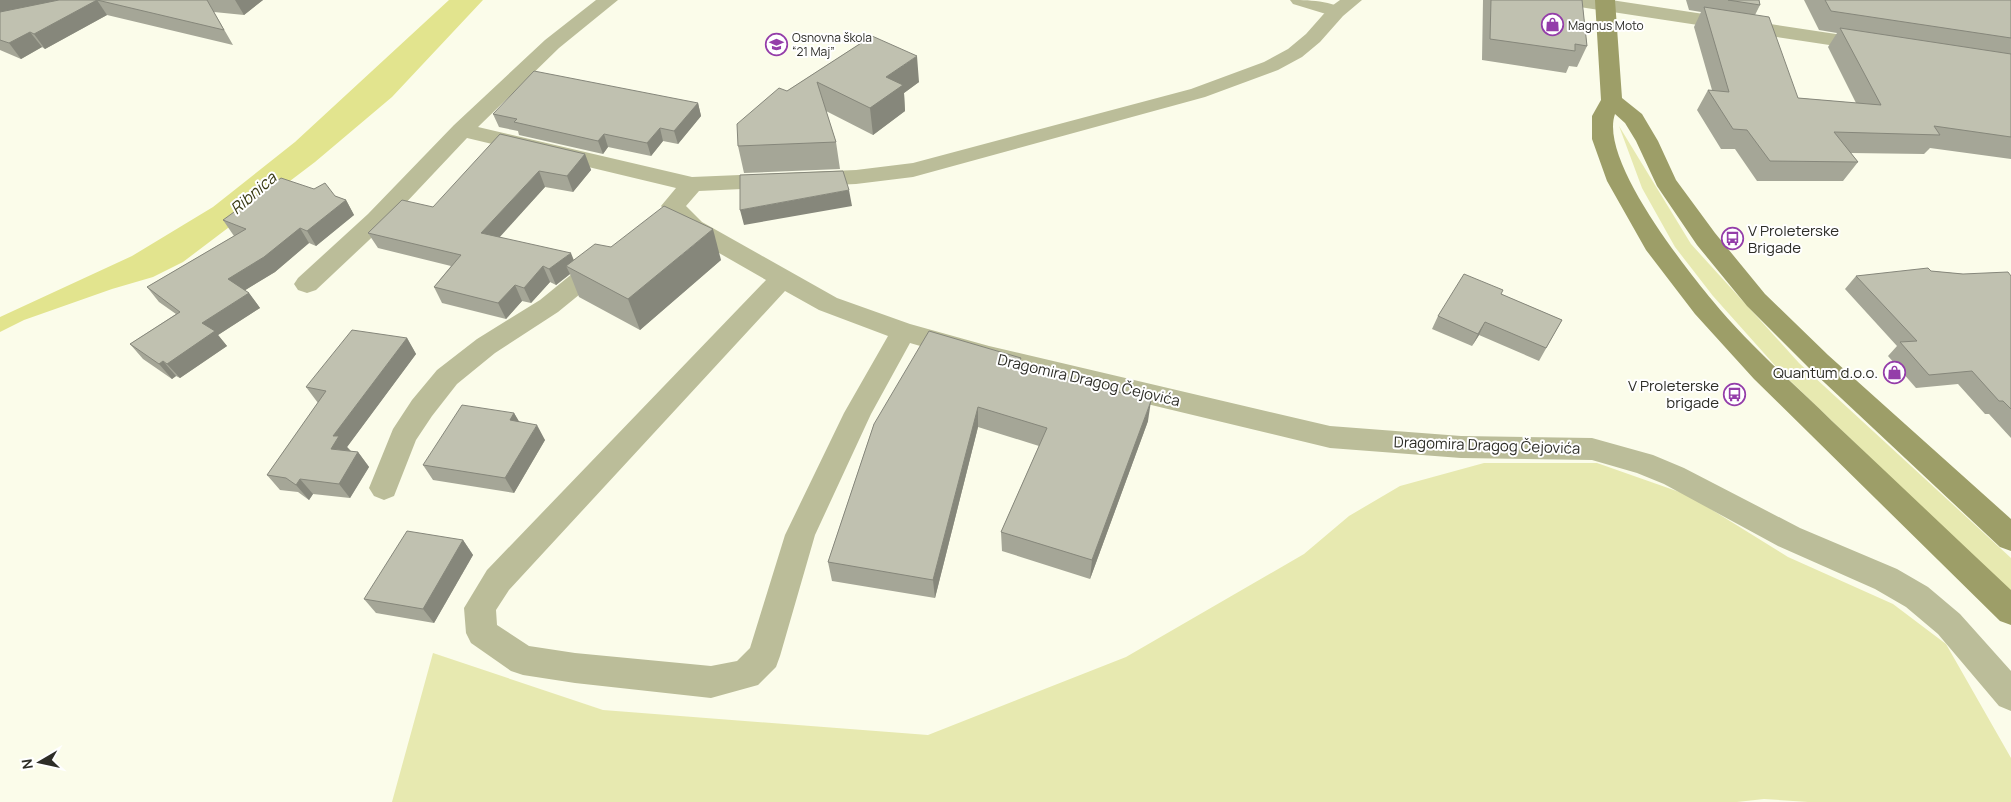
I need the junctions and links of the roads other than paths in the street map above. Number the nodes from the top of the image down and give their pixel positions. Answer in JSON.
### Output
{"nodes":[{"id":1,"x":608,"y":0,"type":"edge"},
{"id":2,"x":1299,"y":0,"type":"edge"},
{"id":3,"x":1572,"y":0,"type":"edge"},
{"id":4,"x":1605,"y":3,"type":"edge"},
{"id":5,"x":1344,"y":6,"type":"edge"},
{"id":6,"x":1885,"y":47,"type":"edge"},
{"id":7,"x":1612,"y":100,"type":"junction"},
{"id":8,"x":462,"y":130,"type":"junction"},
{"id":9,"x":692,"y":184,"type":"junction"},
{"id":10,"x":618,"y":250,"type":"edge"},
{"id":11,"x":783,"y":277,"type":"junction"},
{"id":12,"x":307,"y":284,"type":"dead end"},
{"id":13,"x":903,"y":332,"type":"junction"},
{"id":14,"x":384,"y":488,"type":"dead end"},
{"id":15,"x":2011,"y":538,"type":"edge"},
{"id":16,"x":2011,"y":611,"type":"edge"},
{"id":17,"x":2011,"y":695,"type":"edge"}],
"edges":[{"from":1,"to":8,"type":"street"},
{"from":2,"to":5,"type":"lane"},
{"from":3,"to":4,"type":"street"},
{"from":4,"to":6,"type":"street"},
{"from":4,"to":7,"type":"main road"},
{"from":5,"to":9,"type":"street"},
{"from":7,"to":15,"type":"main road"},
{"from":7,"to":16,"type":"main road"},
{"from":8,"to":9,"type":"street"},
{"from":8,"to":12,"type":"street"},
{"from":9,"to":11,"type":"street","name":"Dragomira Dragog Čejovića"},
{"from":10,"to":14,"type":"street"},
{"from":11,"to":13,"type":"street","name":"Dragomira Dragog Čejovića"},
{"from":11,"to":13,"type":"street"},
{"from":13,"to":17,"type":"street","name":"Dragomira Dragog Čejovića"}]}
